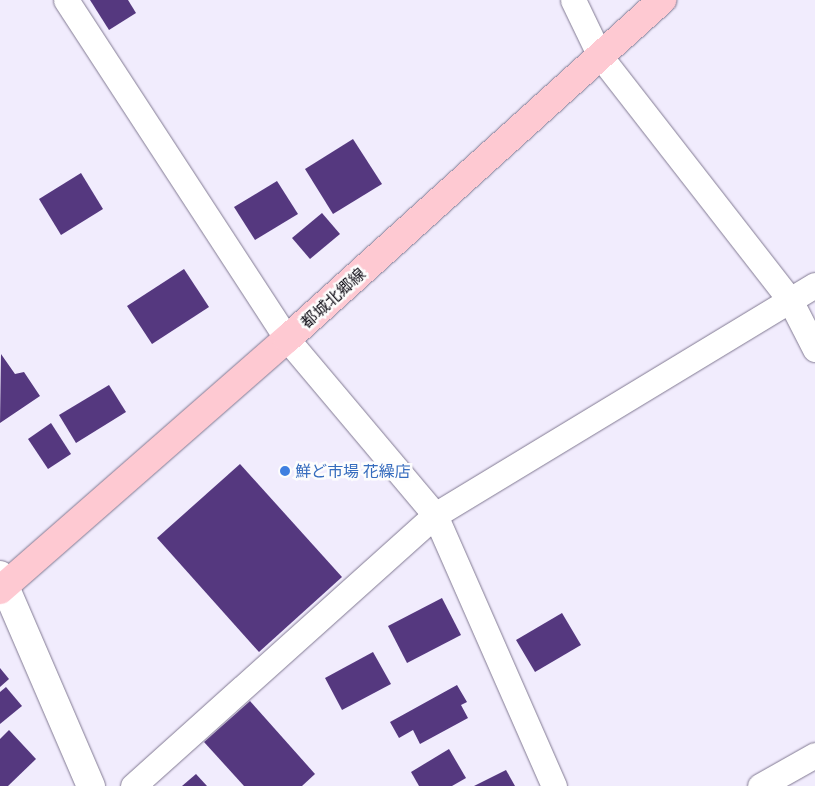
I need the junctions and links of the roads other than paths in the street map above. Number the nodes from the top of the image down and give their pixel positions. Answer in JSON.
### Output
{"nodes":[{"id":1,"x":66,"y":0,"type":"edge"},
{"id":2,"x":573,"y":0,"type":"edge"},
{"id":3,"x":662,"y":0,"type":"edge"},
{"id":4,"x":600,"y":56,"type":"junction"},
{"id":5,"x":815,"y":284,"type":"edge"},
{"id":6,"x":790,"y":300,"type":"junction"},
{"id":7,"x":287,"y":339,"type":"junction"},
{"id":8,"x":815,"y":349,"type":"edge"},
{"id":9,"x":435,"y":515,"type":"junction"},
{"id":10,"x":2,"y":583,"type":"edge"},
{"id":11,"x":815,"y":755,"type":"edge"},
{"id":12,"x":91,"y":786,"type":"edge"},
{"id":13,"x":133,"y":786,"type":"edge"},
{"id":14,"x":554,"y":786,"type":"edge"},
{"id":15,"x":760,"y":786,"type":"edge"}],
"edges":[{"from":1,"to":7,"type":"street"},
{"from":2,"to":4,"type":"street"},
{"from":3,"to":4,"type":"main road","name":"都城北郷線"},
{"from":4,"to":6,"type":"street"},
{"from":4,"to":7,"type":"main road","name":"都城北郷線"},
{"from":5,"to":6,"type":"street"},
{"from":6,"to":8,"type":"street"},
{"from":6,"to":9,"type":"street"},
{"from":7,"to":9,"type":"street"},
{"from":7,"to":10,"type":"main road","name":"都城北郷線"},
{"from":9,"to":13,"type":"street"},
{"from":9,"to":14,"type":"street"},
{"from":10,"to":12,"type":"street"},
{"from":11,"to":15,"type":"street"}]}
